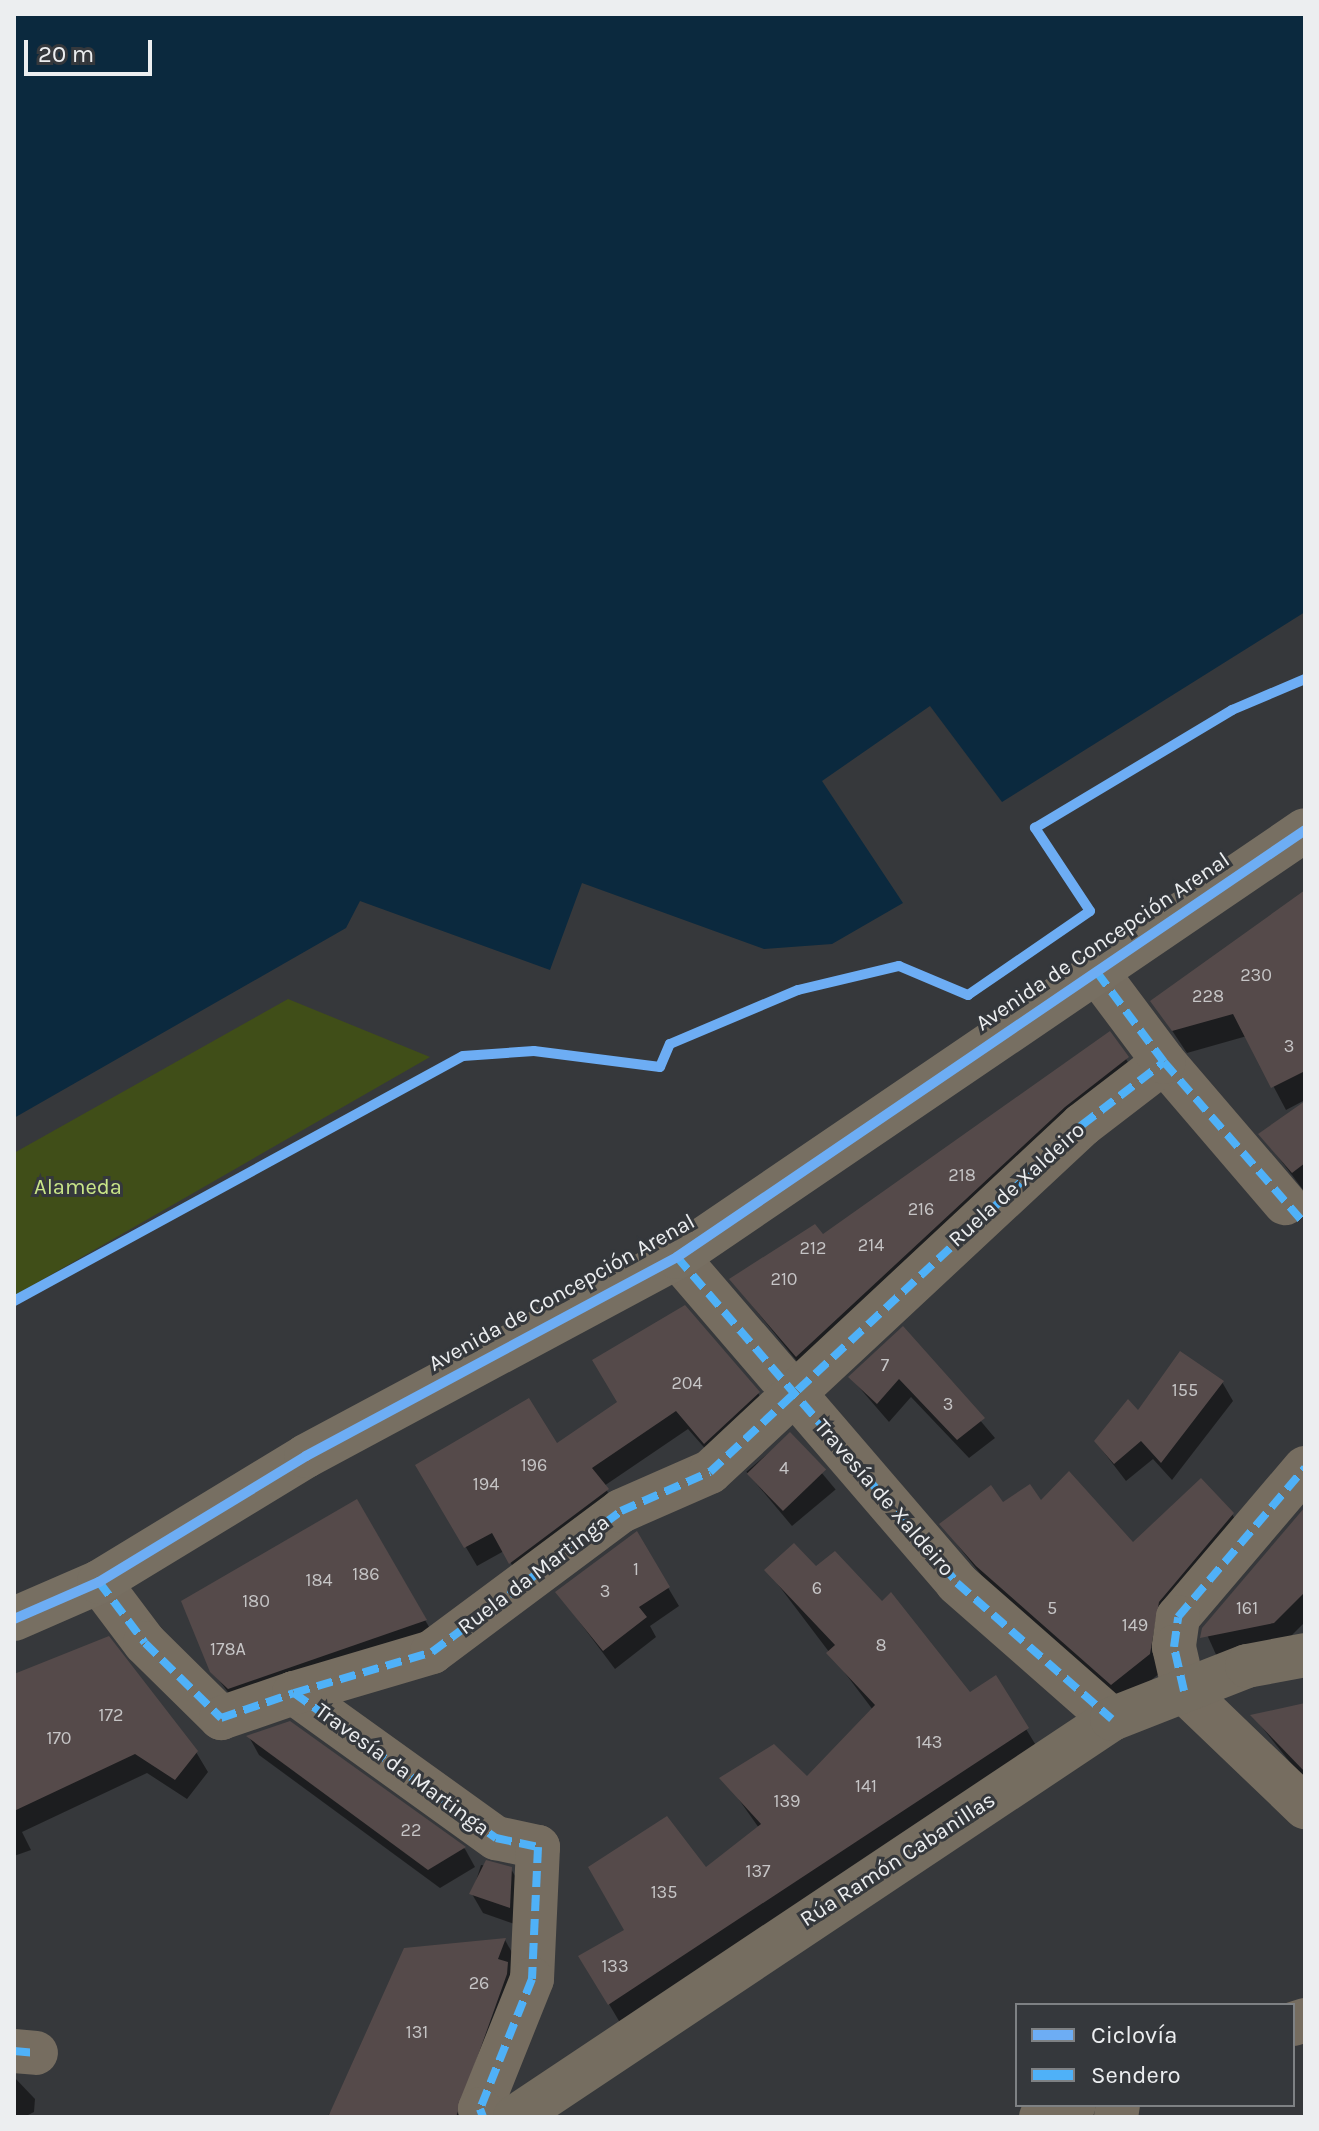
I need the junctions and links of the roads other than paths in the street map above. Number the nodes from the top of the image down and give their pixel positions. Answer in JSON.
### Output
{"nodes":[{"id":1,"x":1305,"y":830,"type":"edge"},
{"id":2,"x":1096,"y":971,"type":"junction"},
{"id":3,"x":1164,"y":1062,"type":"junction"},
{"id":4,"x":1285,"y":1203,"type":"dead end"},
{"id":5,"x":677,"y":1257,"type":"junction"},
{"id":6,"x":791,"y":1390,"type":"junction"},
{"id":7,"x":1305,"y":1468,"type":"edge"},
{"id":8,"x":99,"y":1582,"type":"junction"},
{"id":9,"x":14,"y":1619,"type":"edge"},
{"id":10,"x":1305,"y":1655,"type":"edge"},
{"id":11,"x":1184,"y":1691,"type":"junction"},
{"id":12,"x":294,"y":1693,"type":"junction"},
{"id":13,"x":1112,"y":1719,"type":"junction"},
{"id":14,"x":1305,"y":1807,"type":"edge"},
{"id":15,"x":1068,"y":2107,"type":"edge"},
{"id":16,"x":483,"y":2117,"type":"edge"},
{"id":17,"x":515,"y":2117,"type":"edge"},
{"id":18,"x":1041,"y":2117,"type":"edge"}],
"edges":[{"from":1,"to":2,"type":"street","name":"Avenida de Concepción Arenal"},
{"from":2,"to":3,"type":"street"},
{"from":2,"to":5,"type":"street","name":"Avenida de Concepción Arenal"},
{"from":3,"to":4,"type":"street"},
{"from":3,"to":6,"type":"street","name":"Ruela de Xaldeiro"},
{"from":5,"to":6,"type":"street","name":"Travesía de Xaldeiro"},
{"from":5,"to":8,"type":"street","name":"Avenida de Concepción Arenal"},
{"from":6,"to":12,"type":"street","name":"Ruela da Martinga"},
{"from":6,"to":13,"type":"street","name":"Travesía de Xaldeiro"},
{"from":7,"to":11,"type":"street"},
{"from":8,"to":9,"type":"street","name":"Avenida de Concepción Arenal"},
{"from":8,"to":12,"type":"street","name":"Travesía da Martinga"},
{"from":10,"to":11,"type":"main road","name":"Rúa Ramón Cabanillas"},
{"from":11,"to":13,"type":"main road","name":"Rúa Ramón Cabanillas"},
{"from":11,"to":14,"type":"street"},
{"from":12,"to":16,"type":"street","name":"Travesía da Martinga"},
{"from":13,"to":17,"type":"main road","name":"Rúa Ramón Cabanillas"},
{"from":15,"to":18,"type":"street"}]}
